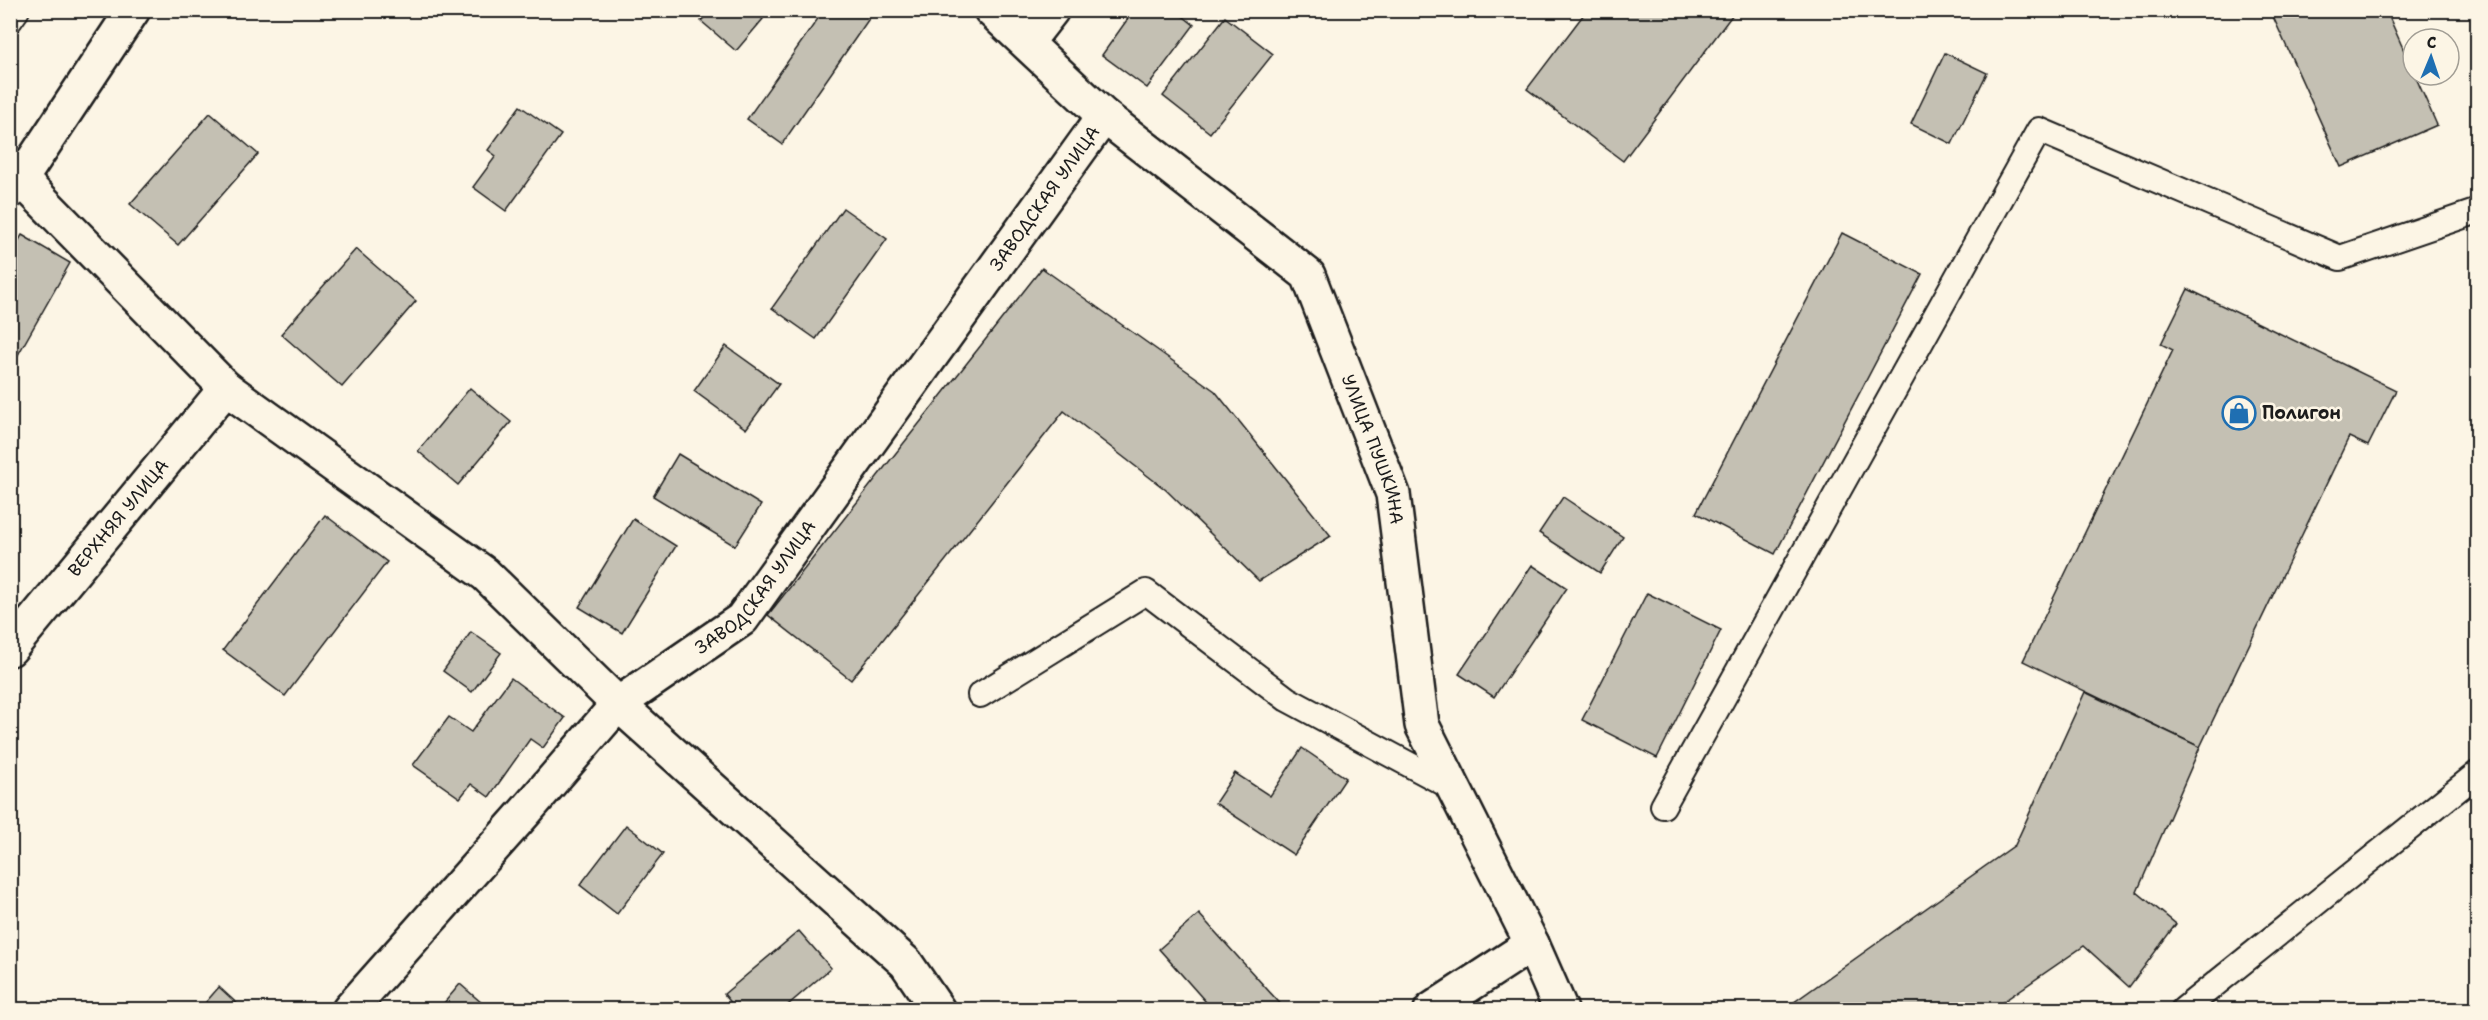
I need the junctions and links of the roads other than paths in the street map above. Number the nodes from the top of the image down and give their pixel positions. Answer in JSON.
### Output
{"nodes":[{"id":1,"x":17,"y":10,"type":"edge"},
{"id":2,"x":133,"y":10,"type":"edge"},
{"id":3,"x":992,"y":10,"type":"edge"},
{"id":4,"x":1052,"y":10,"type":"edge"},
{"id":5,"x":10,"y":20,"type":"edge"},
{"id":6,"x":1027,"y":42,"type":"junction"},
{"id":7,"x":1104,"y":116,"type":"junction"},
{"id":8,"x":14,"y":180,"type":"edge"},
{"id":9,"x":2478,"y":210,"type":"edge"},
{"id":10,"x":226,"y":388,"type":"junction"},
{"id":11,"x":10,"y":650,"type":"edge"},
{"id":12,"x":980,"y":695,"type":"dead end"},
{"id":13,"x":618,"y":704,"type":"junction"},
{"id":14,"x":2478,"y":773,"type":"edge"},
{"id":15,"x":1453,"y":788,"type":"junction"},
{"id":16,"x":1662,"y":806,"type":"dead end"},
{"id":17,"x":1532,"y":944,"type":"junction"},
{"id":18,"x":349,"y":1010,"type":"edge"},
{"id":19,"x":938,"y":1010,"type":"edge"},
{"id":20,"x":1431,"y":1010,"type":"edge"},
{"id":21,"x":1561,"y":1010,"type":"edge"},
{"id":22,"x":2183,"y":1010,"type":"edge"}],
"edges":[{"from":1,"to":5,"type":"lane"},
{"from":2,"to":8,"type":"street"},
{"from":3,"to":6,"type":"street","name":"УЛИЦА ПУШКИНА"},
{"from":4,"to":6,"type":"street"},
{"from":6,"to":7,"type":"street","name":"УЛИЦА ПУШКИНА"},
{"from":7,"to":13,"type":"street","name":"ЗАВОДСКАЯ УЛИЦА"},
{"from":7,"to":15,"type":"street","name":"УЛИЦА ПУШКИНА"},
{"from":8,"to":10,"type":"street"},
{"from":9,"to":16,"type":"lane"},
{"from":10,"to":11,"type":"street","name":"ВЕРХНЯЯ УЛИЦА"},
{"from":10,"to":13,"type":"street"},
{"from":12,"to":15,"type":"lane"},
{"from":13,"to":18,"type":"street","name":"ЗАВОДСКАЯ УЛИЦА"},
{"from":13,"to":19,"type":"street"},
{"from":14,"to":22,"type":"lane"},
{"from":15,"to":17,"type":"street","name":"УЛИЦА ПУШКИНА"},
{"from":17,"to":20,"type":"street"},
{"from":17,"to":21,"type":"street","name":"УЛИЦА ПУШКИНА"}]}
